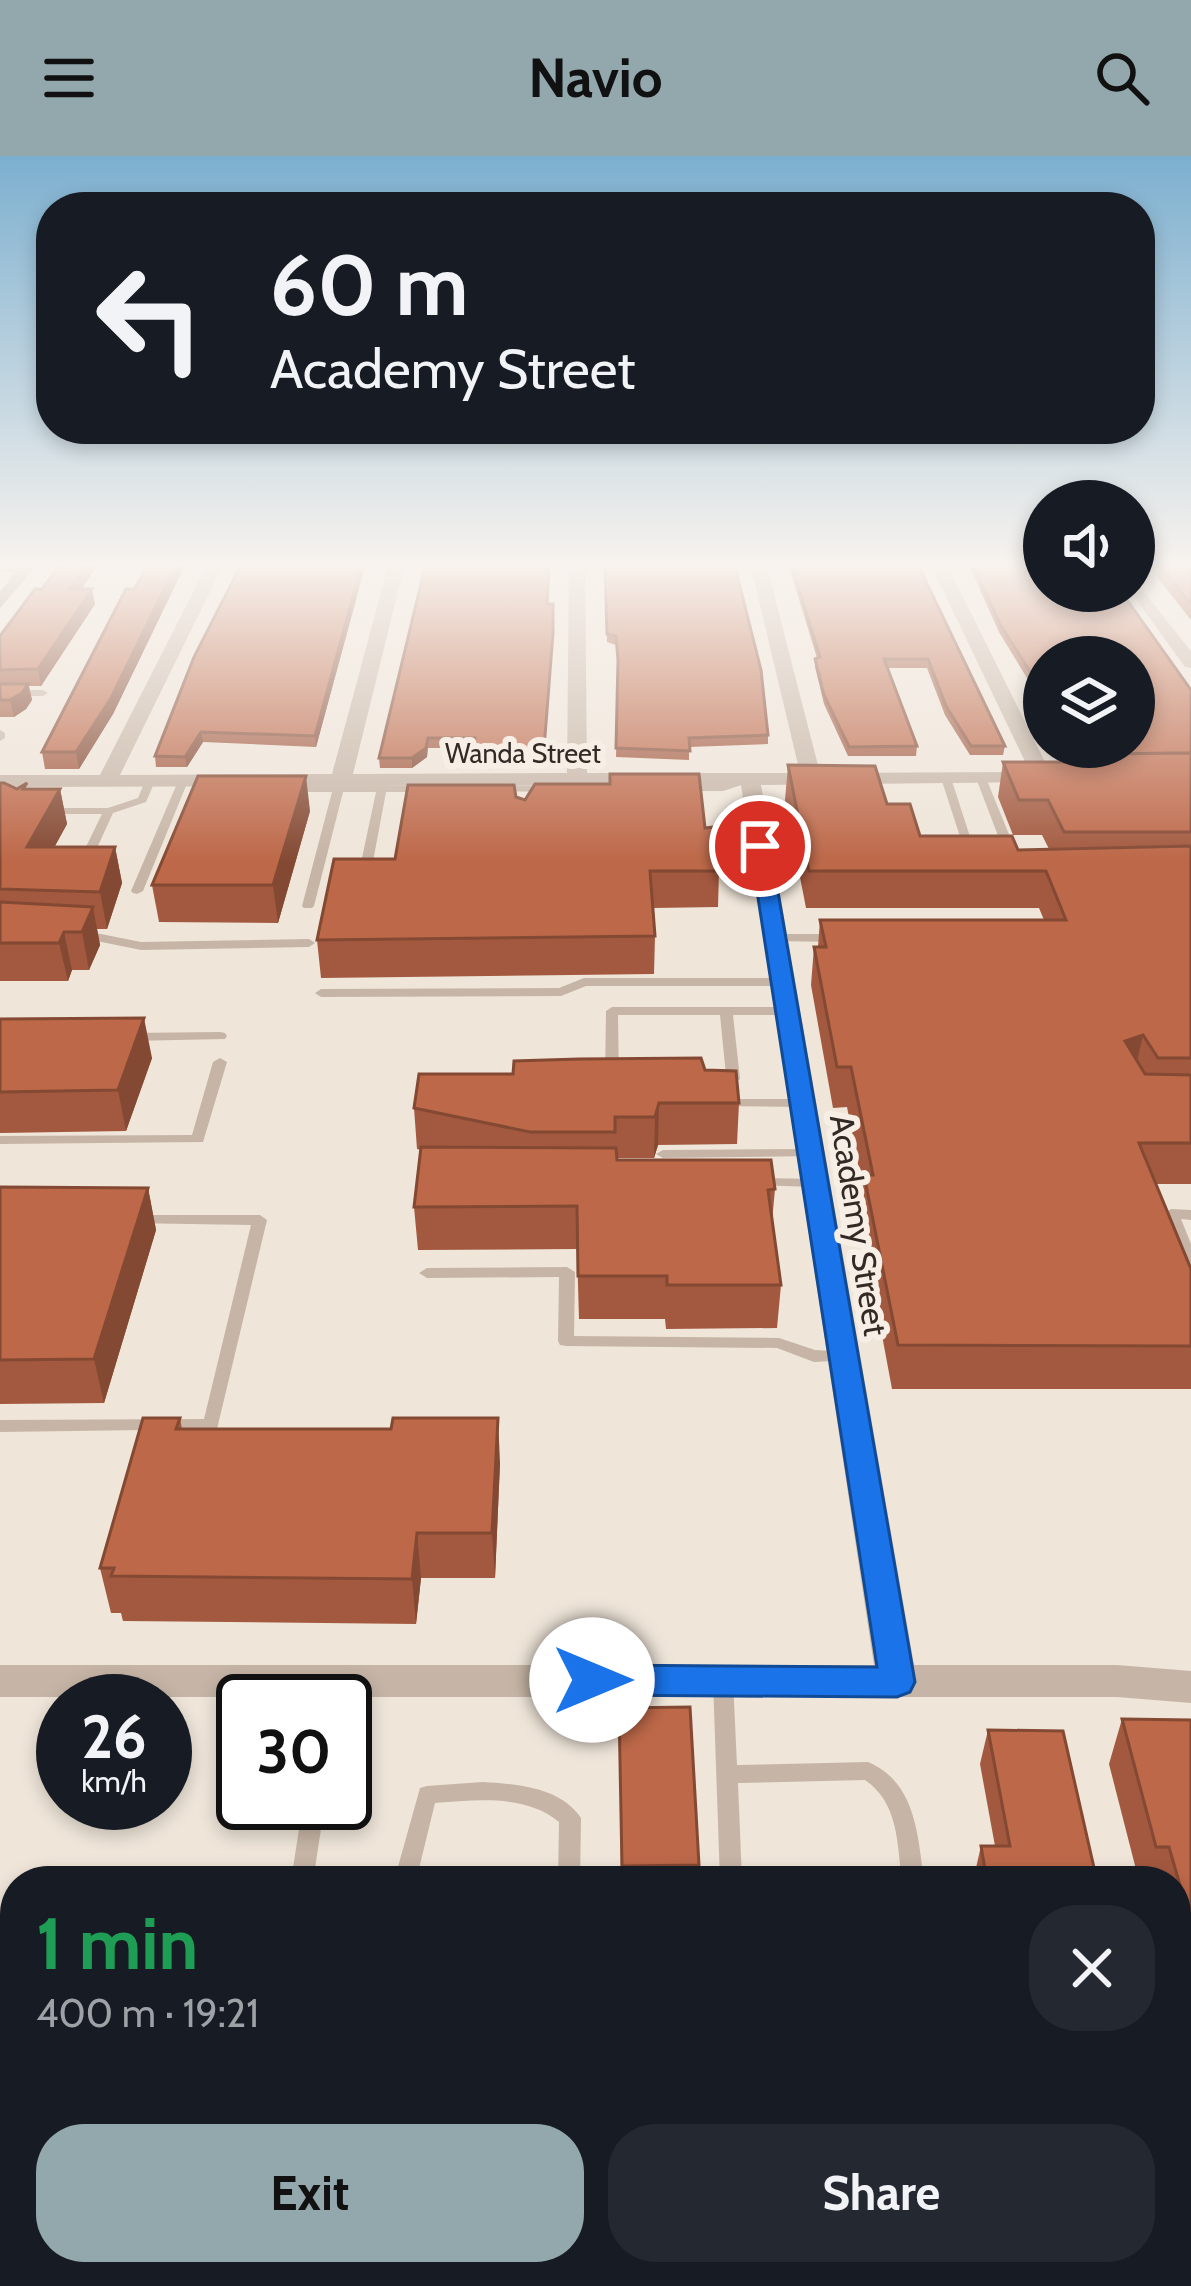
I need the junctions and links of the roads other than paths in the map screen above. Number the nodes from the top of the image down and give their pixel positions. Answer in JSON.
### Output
{"nodes":[{"id":1,"x":167,"y":662,"type":"edge"},
{"id":2,"x":371,"y":662,"type":"edge"},
{"id":3,"x":578,"y":662,"type":"edge"},
{"id":4,"x":783,"y":662,"type":"edge"},
{"id":5,"x":991,"y":662,"type":"edge"},
{"id":6,"x":0,"y":693,"type":"edge"},
{"id":7,"x":43,"y":693,"type":"dead end"},
{"id":8,"x":811,"y":778,"type":"junction"},
{"id":9,"x":946,"y":778,"type":"junction"},
{"id":10,"x":981,"y":778,"type":"junction"},
{"id":11,"x":577,"y":779,"type":"junction"},
{"id":12,"x":750,"y":779,"type":"junction"},
{"id":13,"x":107,"y":781,"type":"junction"},
{"id":14,"x":150,"y":781,"type":"junction"},
{"id":15,"x":0,"y":782,"type":"edge"},
{"id":16,"x":182,"y":785,"type":"junction"},
{"id":17,"x":340,"y":785,"type":"junction"},
{"id":18,"x":383,"y":785,"type":"junction"},
{"id":19,"x":531,"y":789,"type":"junction"},
{"id":20,"x":37,"y":791,"type":"junction"},
{"id":21,"x":545,"y":806,"type":"edge"},
{"id":22,"x":109,"y":812,"type":"junction"},
{"id":23,"x":969,"y":849,"type":"edge"},
{"id":24,"x":365,"y":872,"type":"edge"},
{"id":25,"x":1019,"y":876,"type":"edge"},
{"id":26,"x":76,"y":879,"type":"edge"},
{"id":27,"x":137,"y":891,"type":"dead end"},
{"id":28,"x":308,"y":907,"type":"dead end"},
{"id":29,"x":68,"y":934,"type":"edge"},
{"id":30,"x":775,"y":938,"type":"junction"},
{"id":31,"x":860,"y":938,"type":"edge"},
{"id":32,"x":308,"y":943,"type":"dead end"},
{"id":33,"x":321,"y":993,"type":"dead end"},
{"id":34,"x":785,"y":996,"type":"junction"},
{"id":35,"x":726,"y":1011,"type":"junction"},
{"id":36,"x":220,"y":1036,"type":"dead end"},
{"id":37,"x":110,"y":1037,"type":"edge"},
{"id":38,"x":220,"y":1062,"type":"dead end"},
{"id":39,"x":632,"y":1079,"type":"edge"},
{"id":40,"x":713,"y":1079,"type":"edge"},
{"id":41,"x":802,"y":1102,"type":"junction"},
{"id":42,"x":708,"y":1103,"type":"edge"},
{"id":43,"x":0,"y":1140,"type":"edge"},
{"id":44,"x":663,"y":1154,"type":"edge"},
{"id":45,"x":813,"y":1168,"type":"junction"},
{"id":46,"x":730,"y":1181,"type":"edge"},
{"id":47,"x":1191,"y":1214,"type":"edge"},
{"id":48,"x":118,"y":1220,"type":"edge"},
{"id":49,"x":1191,"y":1262,"type":"edge"},
{"id":50,"x":427,"y":1273,"type":"dead end"},
{"id":51,"x":843,"y":1357,"type":"junction"},
{"id":52,"x":0,"y":1426,"type":"edge"},
{"id":53,"x":723,"y":1680,"type":"junction"},
{"id":54,"x":0,"y":1681,"type":"edge"},
{"id":55,"x":897,"y":1682,"type":"junction"},
{"id":56,"x":216,"y":1688,"type":"edge"},
{"id":57,"x":1191,"y":1688,"type":"edge"},
{"id":58,"x":372,"y":1690,"type":"edge"},
{"id":59,"x":727,"y":1774,"type":"junction"},
{"id":60,"x":310,"y":1830,"type":"edge"},
{"id":61,"x":304,"y":1866,"type":"edge"},
{"id":62,"x":409,"y":1866,"type":"edge"},
{"id":63,"x":569,"y":1866,"type":"edge"},
{"id":64,"x":730,"y":1866,"type":"edge"},
{"id":65,"x":911,"y":1866,"type":"edge"}],
"edges":[{"from":1,"to":13,"type":"street"},
{"from":2,"to":17,"type":"street"},
{"from":3,"to":11,"type":"street"},
{"from":4,"to":8,"type":"street"},
{"from":5,"to":10,"type":"street","name":"Wanda Street"},
{"from":6,"to":7,"type":"lane"},
{"from":8,"to":9,"type":"street","name":"Wanda Street"},
{"from":8,"to":12,"type":"street","name":"Wanda Street"},
{"from":9,"to":10,"type":"street","name":"Wanda Street"},
{"from":9,"to":23,"type":"lane"},
{"from":10,"to":25,"type":"lane"},
{"from":11,"to":12,"type":"street","name":"Wanda Street"},
{"from":11,"to":19,"type":"street","name":"Wanda Street"},
{"from":12,"to":19,"type":"lane"},
{"from":12,"to":30,"type":"street","name":"Academy Street"},
{"from":13,"to":14,"type":"street","name":"Wanda Street"},
{"from":13,"to":20,"type":"street","name":"Wanda Street"},
{"from":14,"to":16,"type":"street","name":"Wanda Street"},
{"from":14,"to":22,"type":"lane"},
{"from":15,"to":20,"type":"street","name":"Wanda Street"},
{"from":16,"to":17,"type":"street","name":"Wanda Street"},
{"from":16,"to":27,"type":"lane"},
{"from":17,"to":18,"type":"street","name":"Wanda Street"},
{"from":17,"to":28,"type":"lane"},
{"from":18,"to":19,"type":"street","name":"Wanda Street"},
{"from":18,"to":24,"type":"lane"},
{"from":19,"to":21,"type":"lane"},
{"from":20,"to":22,"type":"lane"},
{"from":22,"to":26,"type":"lane"},
{"from":29,"to":32,"type":"lane"},
{"from":30,"to":31,"type":"lane"},
{"from":30,"to":34,"type":"street","name":"Academy Street"},
{"from":33,"to":34,"type":"lane"},
{"from":34,"to":35,"type":"lane"},
{"from":34,"to":41,"type":"street","name":"Academy Street"},
{"from":35,"to":39,"type":"lane"},
{"from":35,"to":40,"type":"lane"},
{"from":36,"to":37,"type":"lane"},
{"from":38,"to":43,"type":"lane"},
{"from":41,"to":42,"type":"lane"},
{"from":41,"to":45,"type":"street","name":"Academy Street"},
{"from":44,"to":45,"type":"lane"},
{"from":45,"to":46,"type":"lane"},
{"from":45,"to":51,"type":"street","name":"Academy Street"},
{"from":47,"to":49,"type":"lane"},
{"from":48,"to":52,"type":"lane"},
{"from":50,"to":51,"type":"lane"},
{"from":51,"to":55,"type":"street","name":"Academy Street"},
{"from":53,"to":55,"type":"street"},
{"from":53,"to":58,"type":"street"},
{"from":53,"to":59,"type":"lane"},
{"from":54,"to":56,"type":"street"},
{"from":55,"to":57,"type":"street"},
{"from":59,"to":64,"type":"lane"},
{"from":59,"to":65,"type":"lane"},
{"from":60,"to":61,"type":"lane"},
{"from":62,"to":63,"type":"lane"}]}
